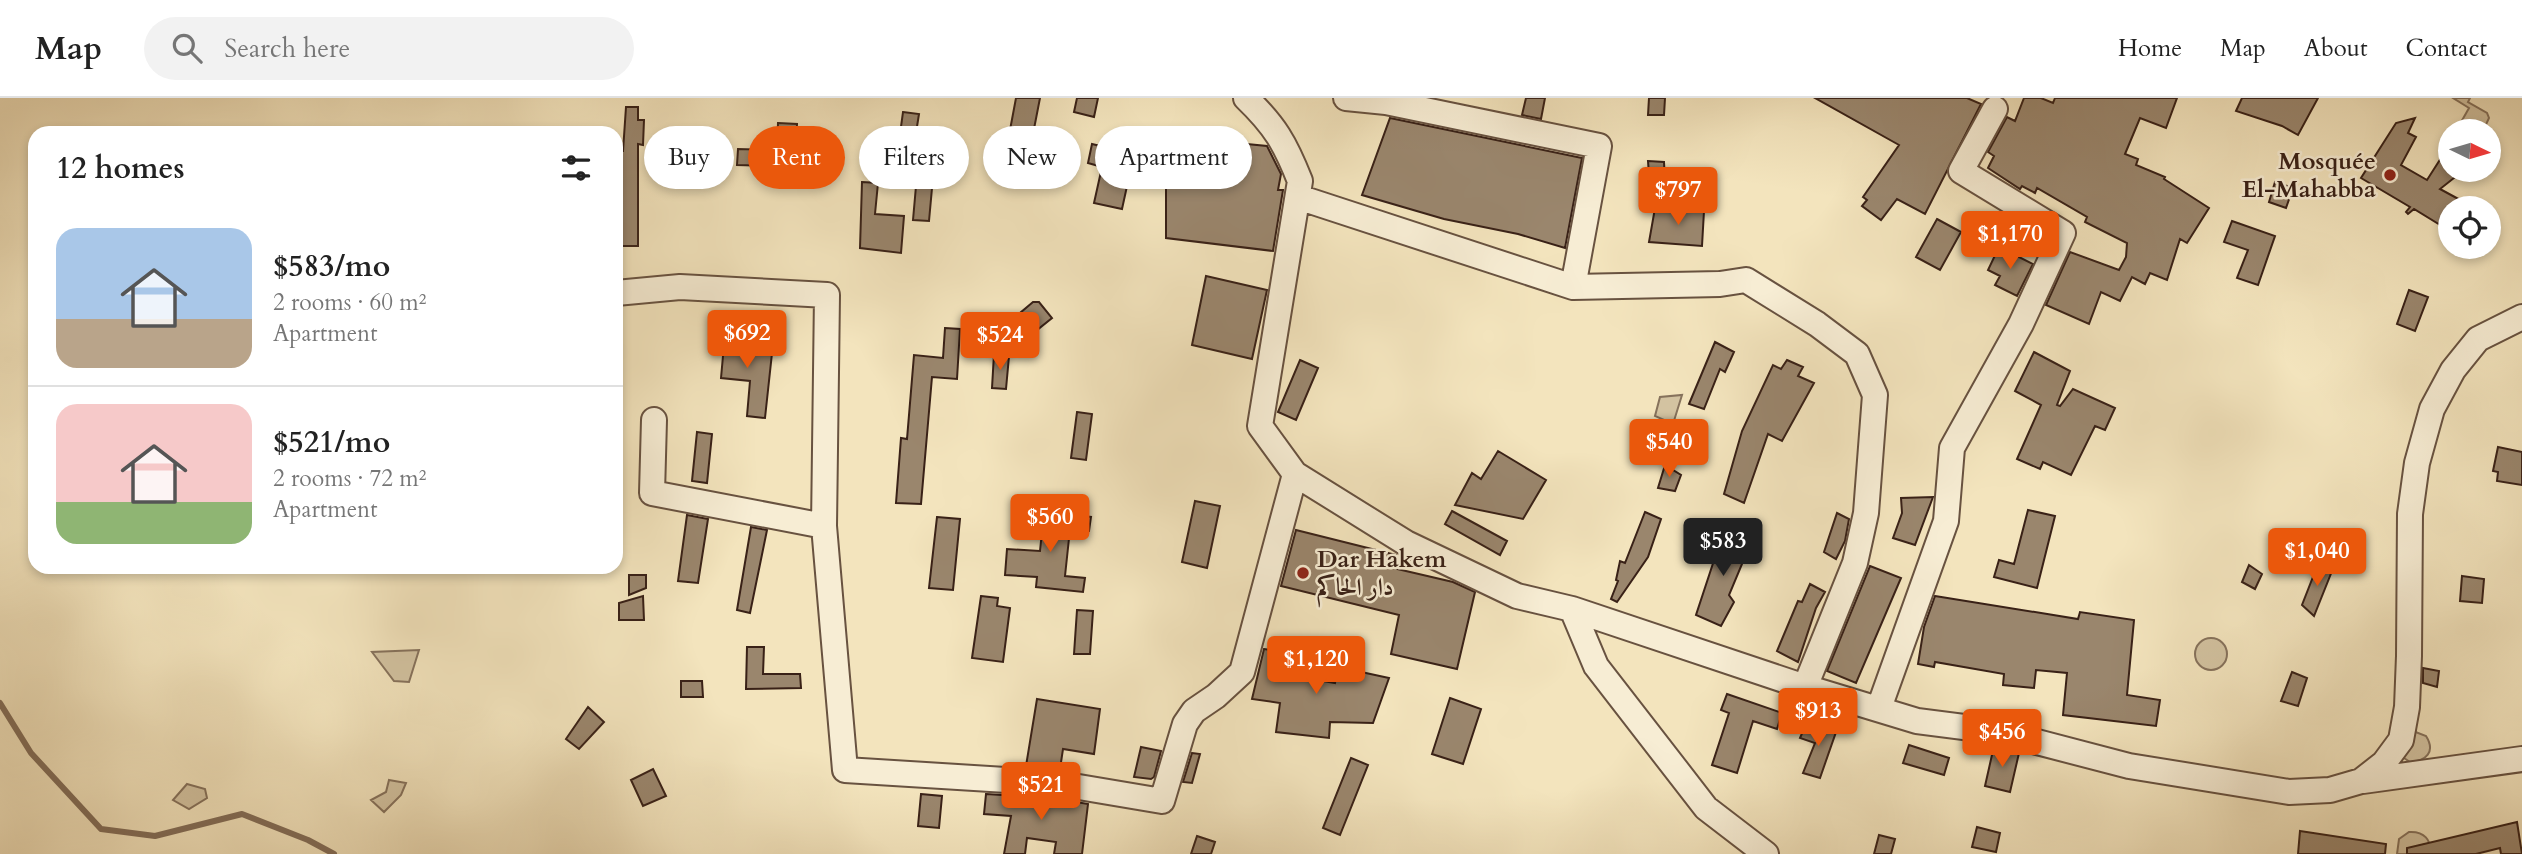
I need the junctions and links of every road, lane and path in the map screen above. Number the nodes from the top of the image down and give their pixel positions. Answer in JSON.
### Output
{"nodes":[{"id":1,"x":1246,"y":98,"type":"edge"},
{"id":2,"x":1346,"y":98,"type":"edge"},
{"id":3,"x":1995,"y":109,"type":"dead end"},
{"id":4,"x":1298,"y":197,"type":"junction"},
{"id":5,"x":1573,"y":287,"type":"junction"},
{"id":6,"x":623,"y":292,"type":"edge"},
{"id":7,"x":2522,"y":317,"type":"edge"},
{"id":8,"x":654,"y":420,"type":"dead end"},
{"id":9,"x":1295,"y":474,"type":"junction"},
{"id":10,"x":824,"y":526,"type":"junction"},
{"id":11,"x":1572,"y":609,"type":"junction"},
{"id":12,"x":1805,"y":687,"type":"junction"},
{"id":13,"x":1879,"y":708,"type":"junction"},
{"id":14,"x":2522,"y":759,"type":"edge"},
{"id":15,"x":2356,"y":783,"type":"junction"},
{"id":16,"x":1766,"y":854,"type":"edge"}],
"edges":[{"from":1,"to":4,"type":"street"},
{"from":2,"to":5,"type":"street"},
{"from":3,"to":13,"type":"street"},
{"from":4,"to":5,"type":"street"},
{"from":4,"to":9,"type":"street"},
{"from":5,"to":12,"type":"street"},
{"from":6,"to":10,"type":"street"},
{"from":7,"to":15,"type":"street"},
{"from":8,"to":10,"type":"street"},
{"from":9,"to":10,"type":"street"},
{"from":9,"to":11,"type":"street"},
{"from":11,"to":12,"type":"street"},
{"from":11,"to":16,"type":"street"},
{"from":12,"to":13,"type":"street"},
{"from":13,"to":15,"type":"street"},
{"from":14,"to":15,"type":"street"}]}
